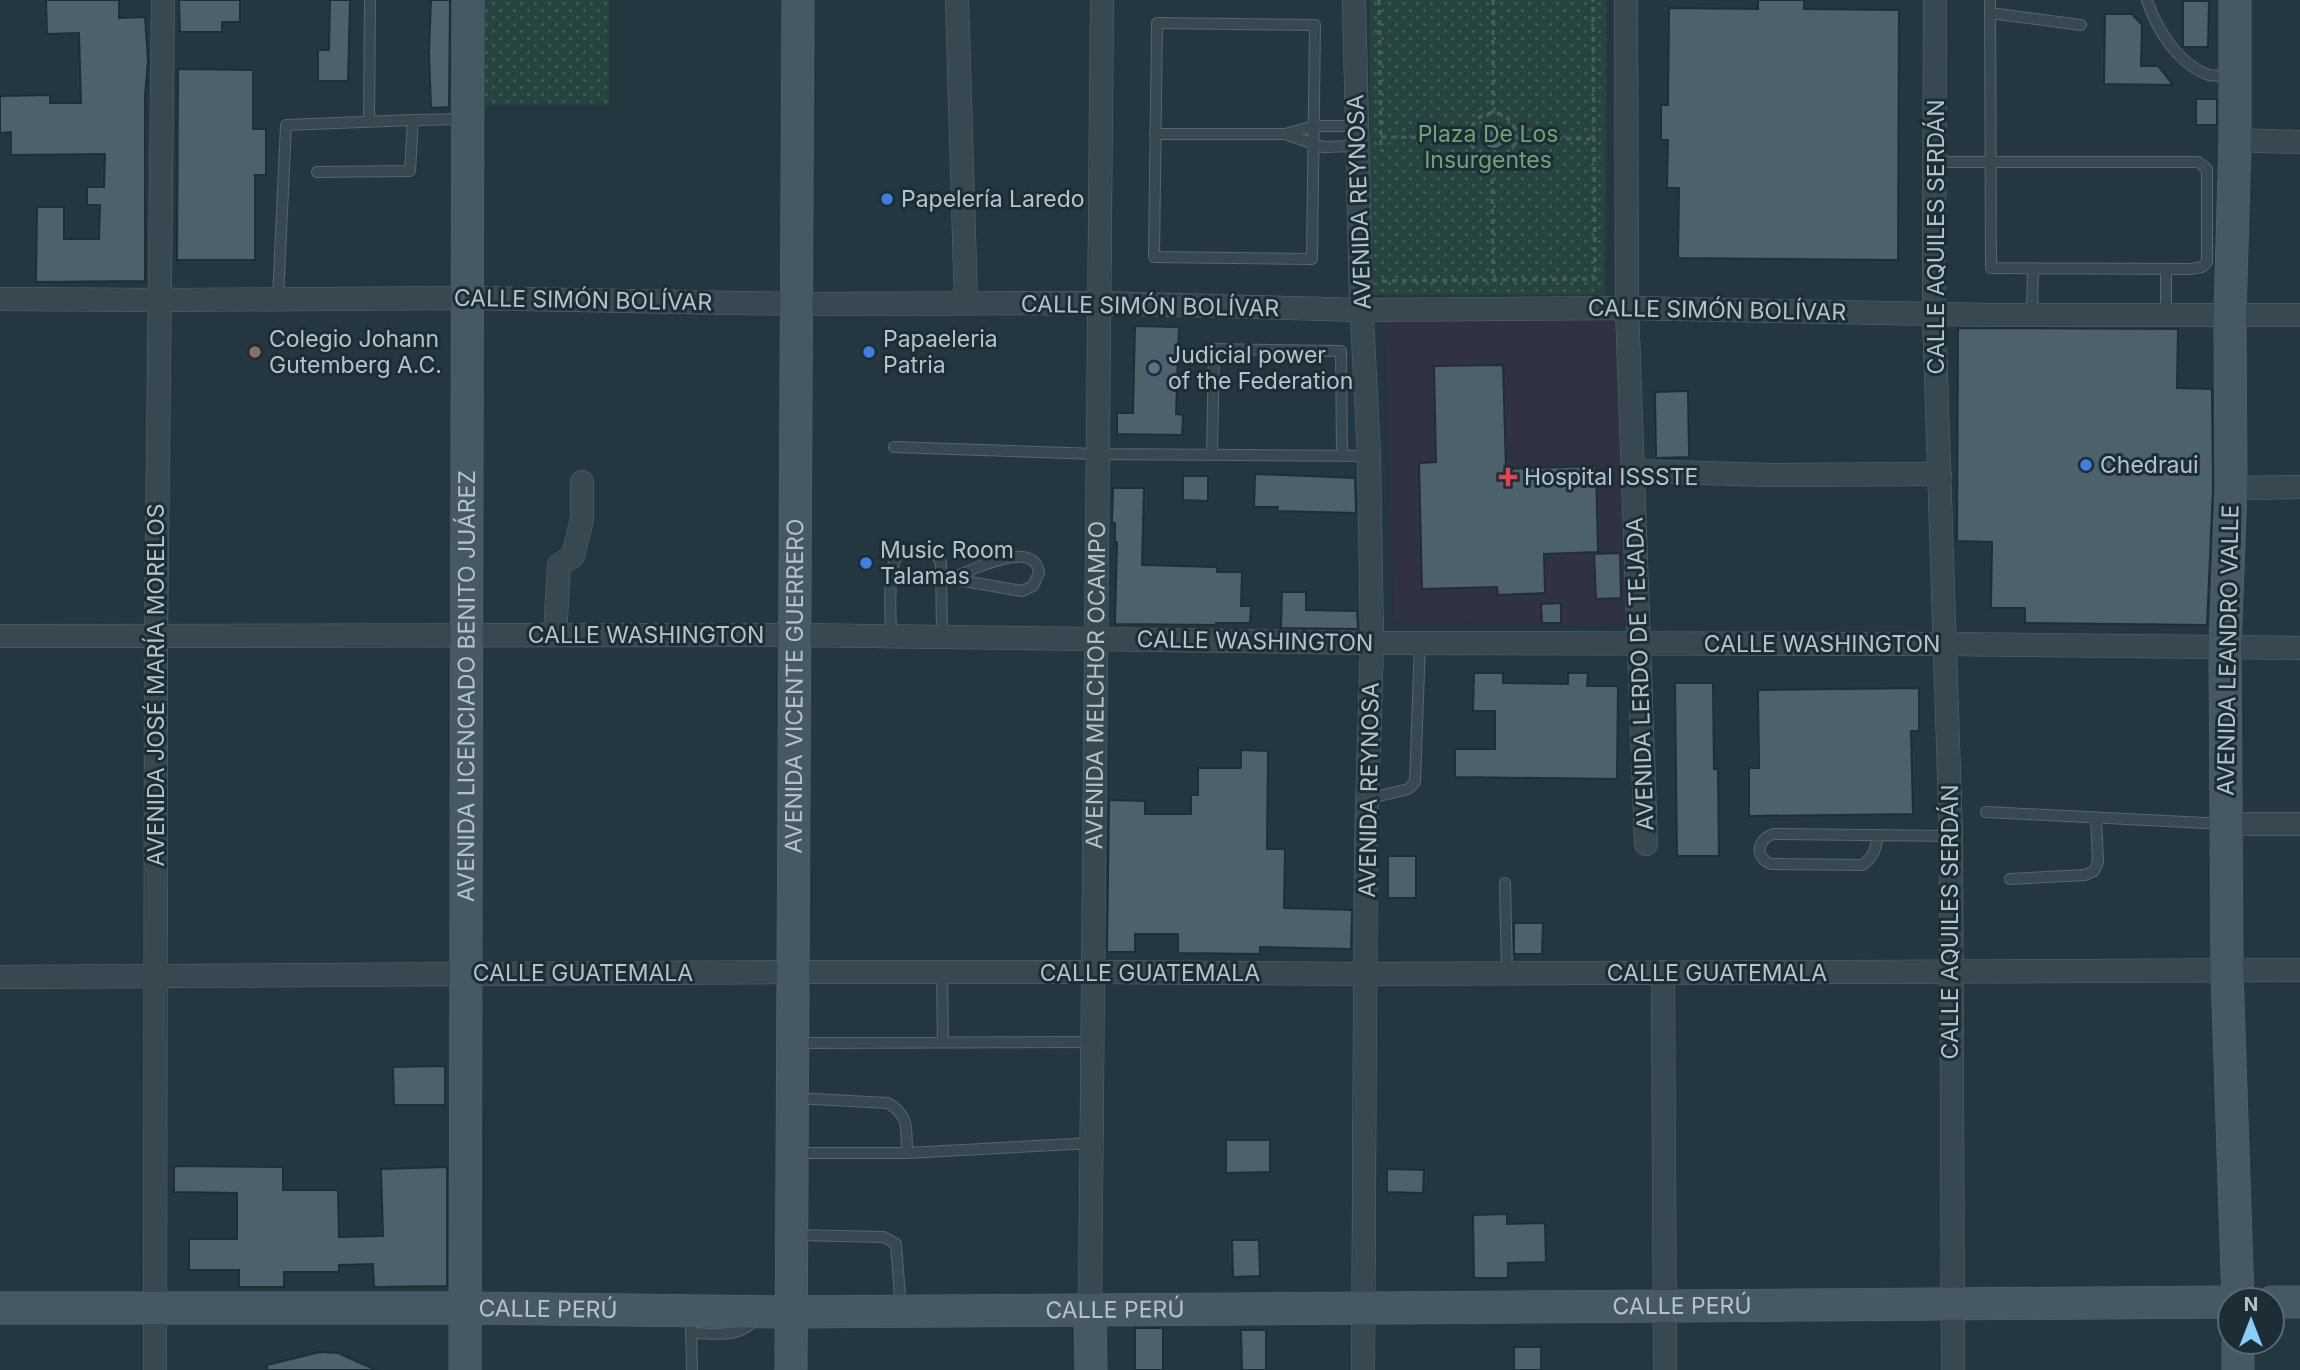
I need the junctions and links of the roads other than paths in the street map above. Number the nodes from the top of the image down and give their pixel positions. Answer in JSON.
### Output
{"nodes":[{"id":1,"x":163,"y":0,"type":"edge"},
{"id":2,"x":370,"y":0,"type":"edge"},
{"id":3,"x":468,"y":0,"type":"edge"},
{"id":4,"x":799,"y":0,"type":"edge"},
{"id":5,"x":957,"y":0,"type":"edge"},
{"id":6,"x":1102,"y":0,"type":"edge"},
{"id":7,"x":1354,"y":0,"type":"edge"},
{"id":8,"x":1626,"y":0,"type":"edge"},
{"id":9,"x":1934,"y":0,"type":"edge"},
{"id":10,"x":1990,"y":0,"type":"edge"},
{"id":11,"x":2147,"y":0,"type":"edge"},
{"id":12,"x":2235,"y":0,"type":"edge"},
{"id":13,"x":1990,"y":13,"type":"junction"},
{"id":14,"x":2081,"y":25,"type":"dead end"},
{"id":15,"x":2235,"y":75,"type":"junction"},
{"id":16,"x":468,"y":119,"type":"junction"},
{"id":17,"x":413,"y":120,"type":"junction"},
{"id":18,"x":369,"y":122,"type":"junction"},
{"id":19,"x":1314,"y":126,"type":"junction"},
{"id":20,"x":1155,"y":134,"type":"junction"},
{"id":21,"x":1284,"y":134,"type":"junction"},
{"id":22,"x":1356,"y":136,"type":"junction"},
{"id":23,"x":2235,"y":140,"type":"junction"},
{"id":24,"x":2300,"y":142,"type":"edge"},
{"id":25,"x":1313,"y":144,"type":"junction"},
{"id":26,"x":1935,"y":162,"type":"junction"},
{"id":27,"x":1990,"y":162,"type":"junction"},
{"id":28,"x":317,"y":172,"type":"dead end"},
{"id":29,"x":2219,"y":205,"type":"junction"},
{"id":30,"x":2033,"y":268,"type":"junction"},
{"id":31,"x":2166,"y":269,"type":"junction"},
{"id":32,"x":467,"y":298,"type":"junction"},
{"id":33,"x":0,"y":299,"type":"edge"},
{"id":34,"x":278,"y":299,"type":"junction"},
{"id":35,"x":160,"y":300,"type":"junction"},
{"id":36,"x":966,"y":303,"type":"junction"},
{"id":37,"x":1099,"y":303,"type":"junction"},
{"id":38,"x":797,"y":304,"type":"junction"},
{"id":39,"x":1627,"y":308,"type":"junction"},
{"id":40,"x":1362,"y":310,"type":"junction"},
{"id":41,"x":1934,"y":314,"type":"junction"},
{"id":42,"x":2300,"y":314,"type":"edge"},
{"id":43,"x":2032,"y":315,"type":"junction"},
{"id":44,"x":2165,"y":315,"type":"junction"},
{"id":45,"x":2230,"y":315,"type":"junction"},
{"id":46,"x":894,"y":447,"type":"dead end"},
{"id":47,"x":1098,"y":454,"type":"junction"},
{"id":48,"x":1212,"y":455,"type":"junction"},
{"id":49,"x":1342,"y":456,"type":"junction"},
{"id":50,"x":1369,"y":456,"type":"junction"},
{"id":51,"x":1634,"y":471,"type":"junction"},
{"id":52,"x":1940,"y":474,"type":"junction"},
{"id":53,"x":582,"y":482,"type":"dead end"},
{"id":54,"x":2300,"y":487,"type":"edge"},
{"id":55,"x":2231,"y":488,"type":"junction"},
{"id":56,"x":947,"y":578,"type":"junction"},
{"id":57,"x":467,"y":635,"type":"junction"},
{"id":58,"x":555,"y":635,"type":"junction"},
{"id":59,"x":795,"y":635,"type":"junction"},
{"id":60,"x":0,"y":636,"type":"edge"},
{"id":61,"x":156,"y":636,"type":"junction"},
{"id":62,"x":891,"y":636,"type":"junction"},
{"id":63,"x":942,"y":637,"type":"junction"},
{"id":64,"x":1096,"y":639,"type":"junction"},
{"id":65,"x":1372,"y":643,"type":"junction"},
{"id":66,"x":1420,"y":643,"type":"junction"},
{"id":67,"x":1639,"y":643,"type":"junction"},
{"id":68,"x":1944,"y":644,"type":"junction"},
{"id":69,"x":2225,"y":647,"type":"junction"},
{"id":70,"x":2300,"y":648,"type":"edge"},
{"id":71,"x":1367,"y":799,"type":"junction"},
{"id":72,"x":1986,"y":812,"type":"dead end"},
{"id":73,"x":2096,"y":817,"type":"junction"},
{"id":74,"x":2226,"y":824,"type":"junction"},
{"id":75,"x":2300,"y":824,"type":"edge"},
{"id":76,"x":1878,"y":835,"type":"junction"},
{"id":77,"x":1951,"y":836,"type":"junction"},
{"id":78,"x":1646,"y":844,"type":"dead end"},
{"id":79,"x":2010,"y":879,"type":"dead end"},
{"id":80,"x":1505,"y":883,"type":"dead end"},
{"id":81,"x":2300,"y":970,"type":"edge"},
{"id":82,"x":2227,"y":971,"type":"junction"},
{"id":83,"x":793,"y":972,"type":"junction"},
{"id":84,"x":942,"y":972,"type":"junction"},
{"id":85,"x":1093,"y":972,"type":"junction"},
{"id":86,"x":1663,"y":972,"type":"junction"},
{"id":87,"x":1507,"y":973,"type":"junction"},
{"id":88,"x":1951,"y":973,"type":"junction"},
{"id":89,"x":466,"y":974,"type":"junction"},
{"id":90,"x":1367,"y":974,"type":"junction"},
{"id":91,"x":0,"y":977,"type":"edge"},
{"id":92,"x":155,"y":977,"type":"junction"},
{"id":93,"x":792,"y":1042,"type":"junction"},
{"id":94,"x":943,"y":1042,"type":"junction"},
{"id":95,"x":1093,"y":1042,"type":"junction"},
{"id":96,"x":792,"y":1098,"type":"junction"},
{"id":97,"x":1092,"y":1143,"type":"junction"},
{"id":98,"x":792,"y":1153,"type":"junction"},
{"id":99,"x":907,"y":1153,"type":"junction"},
{"id":100,"x":792,"y":1235,"type":"junction"},
{"id":101,"x":2238,"y":1286,"type":"edge"},
{"id":102,"x":2216,"y":1302,"type":"edge"},
{"id":103,"x":1952,"y":1304,"type":"junction"},
{"id":104,"x":1665,"y":1306,"type":"junction"},
{"id":105,"x":0,"y":1308,"type":"edge"},
{"id":106,"x":465,"y":1308,"type":"junction"},
{"id":107,"x":1363,"y":1308,"type":"junction"},
{"id":108,"x":154,"y":1309,"type":"junction"},
{"id":109,"x":1090,"y":1310,"type":"junction"},
{"id":110,"x":776,"y":1311,"type":"junction"},
{"id":111,"x":901,"y":1311,"type":"junction"},
{"id":112,"x":691,"y":1322,"type":"junction"},
{"id":113,"x":155,"y":1370,"type":"edge"},
{"id":114,"x":465,"y":1370,"type":"edge"},
{"id":115,"x":692,"y":1370,"type":"edge"},
{"id":116,"x":791,"y":1370,"type":"edge"},
{"id":117,"x":1091,"y":1370,"type":"edge"},
{"id":118,"x":1363,"y":1370,"type":"edge"},
{"id":119,"x":1665,"y":1370,"type":"edge"},
{"id":120,"x":1953,"y":1370,"type":"edge"}],
"edges":[{"from":1,"to":35,"type":"street","name":"AVENIDA JOSÉ MARÍA MORELOS"},
{"from":2,"to":18,"type":"lane"},
{"from":3,"to":16,"type":"main road","name":"AVENIDA LICENCIADO BENITO JUÁREZ"},
{"from":4,"to":38,"type":"main road","name":"AVENIDA VICENTE GUERRERO"},
{"from":5,"to":36,"type":"street"},
{"from":6,"to":37,"type":"street","name":"AVENIDA MELCHOR OCAMPO"},
{"from":7,"to":22,"type":"street","name":"AVENIDA REYNOSA"},
{"from":8,"to":39,"type":"street","name":"AVENIDA LERDO DE TEJADA"},
{"from":9,"to":26,"type":"street","name":"CALLE AQUILES SERDÁN"},
{"from":10,"to":13,"type":"lane"},
{"from":11,"to":15,"type":"lane"},
{"from":12,"to":15,"type":"main road","name":"AVENIDA LEANDRO VALLE"},
{"from":13,"to":14,"type":"lane"},
{"from":13,"to":27,"type":"lane"},
{"from":15,"to":23,"type":"main road","name":"AVENIDA LEANDRO VALLE"},
{"from":16,"to":17,"type":"lane"},
{"from":16,"to":32,"type":"main road","name":"AVENIDA LICENCIADO BENITO JUÁREZ"},
{"from":17,"to":18,"type":"lane"},
{"from":17,"to":28,"type":"lane"},
{"from":18,"to":34,"type":"lane"},
{"from":19,"to":20,"type":"lane"},
{"from":19,"to":21,"type":"lane"},
{"from":19,"to":22,"type":"lane"},
{"from":19,"to":25,"type":"lane"},
{"from":20,"to":21,"type":"lane"},
{"from":20,"to":25,"type":"lane"},
{"from":21,"to":25,"type":"lane"},
{"from":22,"to":25,"type":"lane"},
{"from":22,"to":40,"type":"street","name":"AVENIDA REYNOSA"},
{"from":23,"to":24,"type":"street"},
{"from":23,"to":29,"type":"main road","name":"AVENIDA LEANDRO VALLE"},
{"from":26,"to":27,"type":"lane"},
{"from":26,"to":41,"type":"street","name":"CALLE AQUILES SERDÁN"},
{"from":27,"to":29,"type":"lane"},
{"from":27,"to":30,"type":"lane"},
{"from":29,"to":31,"type":"lane"},
{"from":29,"to":45,"type":"main road","name":"AVENIDA LEANDRO VALLE"},
{"from":30,"to":31,"type":"lane"},
{"from":30,"to":43,"type":"lane"},
{"from":31,"to":44,"type":"lane"},
{"from":32,"to":34,"type":"street","name":"CALLE SIMÓN BOLÍVAR"},
{"from":32,"to":38,"type":"street","name":"CALLE SIMÓN BOLÍVAR"},
{"from":32,"to":57,"type":"main road","name":"AVENIDA LICENCIADO BENITO JUÁREZ"},
{"from":33,"to":35,"type":"street","name":"CALLE SIMÓN BOLÍVAR"},
{"from":34,"to":35,"type":"street","name":"CALLE SIMÓN BOLÍVAR"},
{"from":35,"to":61,"type":"street","name":"AVENIDA JOSÉ MARÍA MORELOS"},
{"from":36,"to":37,"type":"street","name":"CALLE SIMÓN BOLÍVAR"},
{"from":36,"to":38,"type":"street","name":"CALLE SIMÓN BOLÍVAR"},
{"from":37,"to":40,"type":"street","name":"CALLE SIMÓN BOLÍVAR"},
{"from":37,"to":47,"type":"street","name":"AVENIDA MELCHOR OCAMPO"},
{"from":38,"to":59,"type":"main road","name":"AVENIDA VICENTE GUERRERO"},
{"from":39,"to":40,"type":"street","name":"CALLE SIMÓN BOLÍVAR"},
{"from":39,"to":41,"type":"street","name":"CALLE SIMÓN BOLÍVAR"},
{"from":39,"to":51,"type":"street","name":"AVENIDA LERDO DE TEJADA"},
{"from":40,"to":50,"type":"street","name":"AVENIDA REYNOSA"},
{"from":41,"to":43,"type":"street","name":"CALLE SIMÓN BOLÍVAR"},
{"from":41,"to":52,"type":"street","name":"CALLE AQUILES SERDÁN"},
{"from":42,"to":45,"type":"street","name":"CALLE SIMÓN BOLÍVAR"},
{"from":43,"to":44,"type":"street","name":"CALLE SIMÓN BOLÍVAR"},
{"from":44,"to":45,"type":"street","name":"CALLE SIMÓN BOLÍVAR"},
{"from":45,"to":55,"type":"main road","name":"AVENIDA LEANDRO VALLE"},
{"from":46,"to":47,"type":"lane"},
{"from":47,"to":48,"type":"lane"},
{"from":47,"to":64,"type":"street","name":"AVENIDA MELCHOR OCAMPO"},
{"from":48,"to":49,"type":"lane"},
{"from":48,"to":49,"type":"lane"},
{"from":49,"to":50,"type":"lane"},
{"from":50,"to":65,"type":"street","name":"AVENIDA REYNOSA"},
{"from":51,"to":52,"type":"street"},
{"from":51,"to":67,"type":"street","name":"AVENIDA LERDO DE TEJADA"},
{"from":52,"to":68,"type":"street","name":"CALLE AQUILES SERDÁN"},
{"from":53,"to":58,"type":"street"},
{"from":54,"to":55,"type":"street"},
{"from":55,"to":69,"type":"main road","name":"AVENIDA LEANDRO VALLE"},
{"from":56,"to":56,"type":"lane"},
{"from":56,"to":62,"type":"lane"},
{"from":56,"to":63,"type":"lane"},
{"from":57,"to":58,"type":"street","name":"CALLE WASHINGTON"},
{"from":57,"to":61,"type":"street","name":"CALLE WASHINGTON"},
{"from":57,"to":89,"type":"main road","name":"AVENIDA LICENCIADO BENITO JUÁREZ"},
{"from":58,"to":59,"type":"street","name":"CALLE WASHINGTON"},
{"from":59,"to":62,"type":"street","name":"CALLE WASHINGTON"},
{"from":59,"to":83,"type":"main road","name":"AVENIDA VICENTE GUERRERO"},
{"from":60,"to":61,"type":"street","name":"CALLE WASHINGTON"},
{"from":61,"to":92,"type":"street","name":"AVENIDA JOSÉ MARÍA MORELOS"},
{"from":62,"to":63,"type":"street","name":"CALLE WASHINGTON"},
{"from":63,"to":64,"type":"street","name":"CALLE WASHINGTON"},
{"from":64,"to":65,"type":"street","name":"CALLE WASHINGTON"},
{"from":64,"to":85,"type":"street","name":"AVENIDA MELCHOR OCAMPO"},
{"from":65,"to":66,"type":"street","name":"CALLE WASHINGTON"},
{"from":65,"to":71,"type":"street","name":"AVENIDA REYNOSA"},
{"from":66,"to":67,"type":"street","name":"CALLE WASHINGTON"},
{"from":66,"to":71,"type":"lane"},
{"from":67,"to":68,"type":"street","name":"CALLE WASHINGTON"},
{"from":67,"to":78,"type":"street","name":"AVENIDA LERDO DE TEJADA"},
{"from":68,"to":69,"type":"street","name":"CALLE WASHINGTON"},
{"from":68,"to":77,"type":"street","name":"CALLE AQUILES SERDÁN"},
{"from":69,"to":70,"type":"street","name":"CALLE WASHINGTON"},
{"from":69,"to":74,"type":"main road","name":"AVENIDA LEANDRO VALLE"},
{"from":71,"to":90,"type":"street","name":"AVENIDA REYNOSA"},
{"from":72,"to":73,"type":"lane"},
{"from":73,"to":74,"type":"lane"},
{"from":73,"to":79,"type":"lane"},
{"from":74,"to":75,"type":"street"},
{"from":74,"to":82,"type":"main road","name":"AVENIDA LEANDRO VALLE"},
{"from":76,"to":76,"type":"lane"},
{"from":76,"to":77,"type":"lane"},
{"from":77,"to":88,"type":"street","name":"CALLE AQUILES SERDÁN"},
{"from":80,"to":87,"type":"lane"},
{"from":81,"to":82,"type":"street","name":"CALLE GUATEMALA"},
{"from":82,"to":88,"type":"street","name":"CALLE GUATEMALA"},
{"from":82,"to":101,"type":"main road","name":"AVENIDA LEANDRO VALLE"},
{"from":83,"to":84,"type":"street","name":"CALLE GUATEMALA"},
{"from":83,"to":89,"type":"street","name":"CALLE GUATEMALA"},
{"from":83,"to":93,"type":"main road","name":"AVENIDA VICENTE GUERRERO"},
{"from":84,"to":85,"type":"street","name":"CALLE GUATEMALA"},
{"from":84,"to":94,"type":"lane"},
{"from":85,"to":90,"type":"street","name":"CALLE GUATEMALA"},
{"from":85,"to":95,"type":"street","name":"AVENIDA MELCHOR OCAMPO"},
{"from":86,"to":87,"type":"street","name":"CALLE GUATEMALA"},
{"from":86,"to":88,"type":"street","name":"CALLE GUATEMALA"},
{"from":86,"to":104,"type":"street"},
{"from":87,"to":90,"type":"street","name":"CALLE GUATEMALA"},
{"from":88,"to":103,"type":"street","name":"CALLE AQUILES SERDÁN"},
{"from":89,"to":92,"type":"street","name":"CALLE GUATEMALA"},
{"from":89,"to":106,"type":"main road","name":"AVENIDA LICENCIADO BENITO JUÁREZ"},
{"from":90,"to":107,"type":"street","name":"AVENIDA REYNOSA"},
{"from":91,"to":92,"type":"street","name":"CALLE GUATEMALA"},
{"from":92,"to":108,"type":"street","name":"AVENIDA JOSÉ MARÍA MORELOS"},
{"from":93,"to":94,"type":"lane"},
{"from":93,"to":96,"type":"main road","name":"AVENIDA VICENTE GUERRERO"},
{"from":94,"to":95,"type":"lane"},
{"from":95,"to":97,"type":"street","name":"AVENIDA MELCHOR OCAMPO"},
{"from":96,"to":98,"type":"main road","name":"AVENIDA VICENTE GUERRERO"},
{"from":96,"to":99,"type":"lane"},
{"from":97,"to":99,"type":"lane"},
{"from":97,"to":109,"type":"street","name":"AVENIDA MELCHOR OCAMPO"},
{"from":98,"to":99,"type":"lane"},
{"from":98,"to":100,"type":"main road","name":"AVENIDA VICENTE GUERRERO"},
{"from":100,"to":110,"type":"main road","name":"AVENIDA VICENTE GUERRERO"},
{"from":100,"to":111,"type":"lane"},
{"from":102,"to":103,"type":"main road","name":"CALLE PERÚ"},
{"from":103,"to":104,"type":"main road","name":"CALLE PERÚ"},
{"from":103,"to":120,"type":"street","name":"CALLE AQUILES SERDÁN"},
{"from":104,"to":107,"type":"main road","name":"CALLE PERÚ"},
{"from":104,"to":119,"type":"street"},
{"from":105,"to":108,"type":"main road","name":"CALLE PERÚ"},
{"from":106,"to":108,"type":"main road","name":"CALLE PERÚ"},
{"from":106,"to":112,"type":"main road","name":"CALLE PERÚ"},
{"from":106,"to":114,"type":"main road","name":"AVENIDA LICENCIADO BENITO JUÁREZ"},
{"from":107,"to":109,"type":"main road","name":"CALLE PERÚ"},
{"from":107,"to":118,"type":"street","name":"AVENIDA REYNOSA"},
{"from":108,"to":113,"type":"street","name":"AVENIDA JOSÉ MARÍA MORELOS"},
{"from":109,"to":111,"type":"main road","name":"CALLE PERÚ"},
{"from":109,"to":117,"type":"main road","name":"AVENIDA MELCHOR OCAMPO"},
{"from":110,"to":111,"type":"main road","name":"CALLE PERÚ"},
{"from":110,"to":112,"type":"main road","name":"CALLE PERÚ"},
{"from":110,"to":116,"type":"main road","name":"AVENIDA VICENTE GUERRERO"},
{"from":112,"to":115,"type":"lane"}]}
